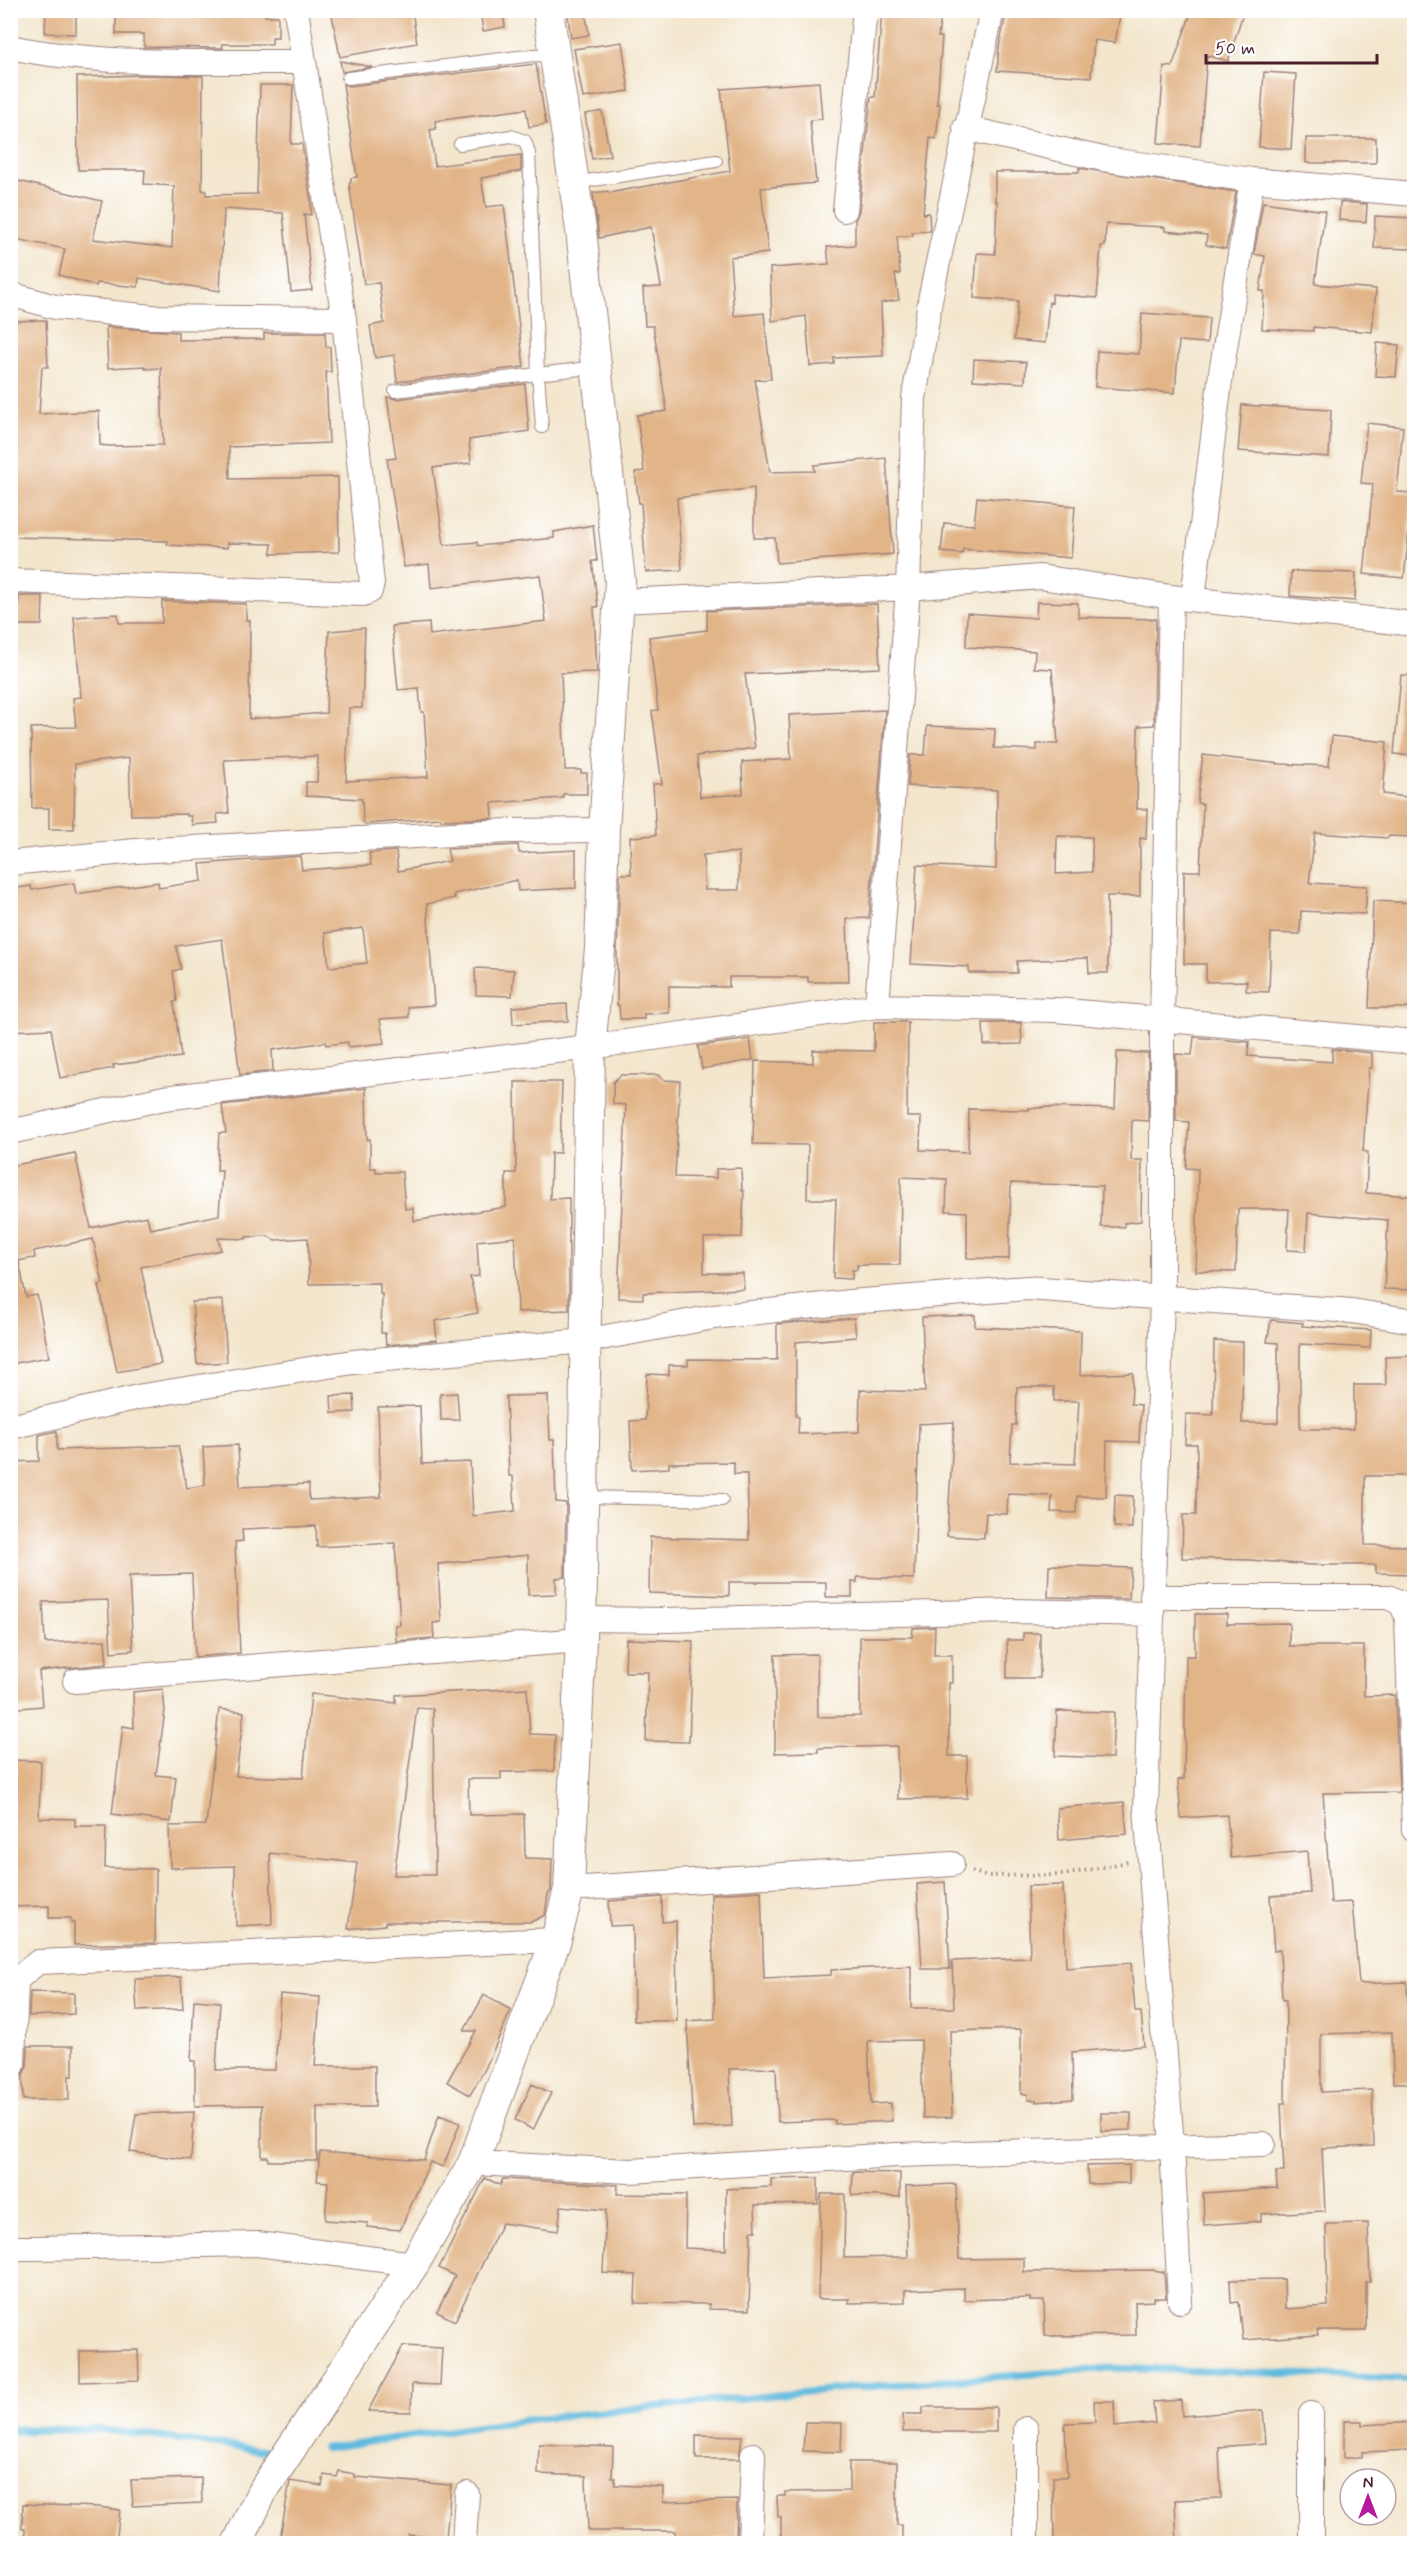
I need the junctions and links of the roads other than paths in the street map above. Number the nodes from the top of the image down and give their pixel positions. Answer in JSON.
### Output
{"nodes":[{"id":1,"x":296,"y":10,"type":"edge"},
{"id":2,"x":548,"y":10,"type":"edge"},
{"id":3,"x":865,"y":10,"type":"edge"},
{"id":4,"x":992,"y":10,"type":"edge"},
{"id":5,"x":10,"y":47,"type":"edge"},
{"id":6,"x":555,"y":56,"type":"junction"},
{"id":7,"x":304,"y":62,"type":"junction"},
{"id":8,"x":348,"y":78,"type":"dead end"},
{"id":9,"x":965,"y":128,"type":"junction"},
{"id":10,"x":460,"y":144,"type":"dead end"},
{"id":11,"x":716,"y":161,"type":"dead end"},
{"id":12,"x":1252,"y":180,"type":"junction"},
{"id":13,"x":574,"y":183,"type":"junction"},
{"id":14,"x":1414,"y":194,"type":"edge"},
{"id":15,"x":846,"y":210,"type":"dead end"},
{"id":16,"x":10,"y":294,"type":"edge"},
{"id":17,"x":344,"y":319,"type":"junction"},
{"id":18,"x":598,"y":367,"type":"junction"},
{"id":19,"x":538,"y":374,"type":"junction"},
{"id":20,"x":395,"y":391,"type":"dead end"},
{"id":21,"x":542,"y":427,"type":"dead end"},
{"id":22,"x":10,"y":581,"type":"edge"},
{"id":23,"x":908,"y":588,"type":"junction"},
{"id":24,"x":1182,"y":598,"type":"junction"},
{"id":25,"x":620,"y":601,"type":"junction"},
{"id":26,"x":1414,"y":624,"type":"edge"},
{"id":27,"x":604,"y":830,"type":"junction"},
{"id":28,"x":10,"y":863,"type":"edge"},
{"id":29,"x":877,"y":1006,"type":"junction"},
{"id":30,"x":1162,"y":1019,"type":"junction"},
{"id":31,"x":1414,"y":1042,"type":"edge"},
{"id":32,"x":590,"y":1047,"type":"junction"},
{"id":33,"x":10,"y":1132,"type":"edge"},
{"id":34,"x":1162,"y":1298,"type":"junction"},
{"id":35,"x":1414,"y":1321,"type":"edge"},
{"id":36,"x":585,"y":1341,"type":"junction"},
{"id":37,"x":10,"y":1426,"type":"edge"},
{"id":38,"x":583,"y":1497,"type":"junction"},
{"id":39,"x":722,"y":1500,"type":"dead end"},
{"id":40,"x":1408,"y":1603,"type":"edge"},
{"id":41,"x":1152,"y":1606,"type":"junction"},
{"id":42,"x":581,"y":1629,"type":"junction"},
{"id":43,"x":75,"y":1682,"type":"dead end"},
{"id":44,"x":1414,"y":1830,"type":"edge"},
{"id":45,"x":952,"y":1864,"type":"road end"},
{"id":46,"x":569,"y":1889,"type":"junction"},
{"id":47,"x":556,"y":1940,"type":"junction"},
{"id":48,"x":10,"y":2068,"type":"edge"},
{"id":49,"x":1263,"y":2144,"type":"dead end"},
{"id":50,"x":1172,"y":2146,"type":"junction"},
{"id":51,"x":473,"y":2163,"type":"junction"},
{"id":52,"x":10,"y":2253,"type":"edge"},
{"id":53,"x":414,"y":2264,"type":"junction"},
{"id":54,"x":1180,"y":2301,"type":"dead end"},
{"id":55,"x":1311,"y":2414,"type":"dead end"},
{"id":56,"x":1026,"y":2429,"type":"dead end"},
{"id":57,"x":753,"y":2455,"type":"dead end"},
{"id":58,"x":466,"y":2494,"type":"dead end"},
{"id":59,"x":237,"y":2544,"type":"edge"},
{"id":60,"x":464,"y":2544,"type":"edge"},
{"id":61,"x":750,"y":2544,"type":"edge"},
{"id":62,"x":1026,"y":2544,"type":"edge"},
{"id":63,"x":1311,"y":2544,"type":"edge"}],
"edges":[{"from":1,"to":7,"type":"street"},
{"from":2,"to":6,"type":"street"},
{"from":3,"to":15,"type":"street"},
{"from":4,"to":9,"type":"street"},
{"from":5,"to":7,"type":"street"},
{"from":6,"to":8,"type":"lane"},
{"from":6,"to":13,"type":"street"},
{"from":7,"to":17,"type":"street"},
{"from":9,"to":12,"type":"street"},
{"from":9,"to":23,"type":"street"},
{"from":10,"to":19,"type":"lane"},
{"from":11,"to":13,"type":"lane"},
{"from":12,"to":14,"type":"street"},
{"from":12,"to":24,"type":"street"},
{"from":13,"to":18,"type":"street"},
{"from":16,"to":17,"type":"street"},
{"from":17,"to":22,"type":"street"},
{"from":18,"to":19,"type":"lane"},
{"from":18,"to":25,"type":"street"},
{"from":19,"to":20,"type":"lane"},
{"from":19,"to":21,"type":"lane"},
{"from":23,"to":24,"type":"street"},
{"from":23,"to":25,"type":"street"},
{"from":23,"to":29,"type":"street"},
{"from":24,"to":26,"type":"street"},
{"from":24,"to":30,"type":"street"},
{"from":25,"to":27,"type":"street"},
{"from":27,"to":28,"type":"street"},
{"from":27,"to":32,"type":"street"},
{"from":29,"to":30,"type":"street"},
{"from":29,"to":32,"type":"street"},
{"from":30,"to":31,"type":"street"},
{"from":30,"to":34,"type":"street"},
{"from":32,"to":33,"type":"street"},
{"from":32,"to":36,"type":"street"},
{"from":34,"to":35,"type":"street"},
{"from":34,"to":36,"type":"street"},
{"from":34,"to":41,"type":"street"},
{"from":36,"to":37,"type":"street"},
{"from":36,"to":38,"type":"street"},
{"from":38,"to":39,"type":"lane"},
{"from":38,"to":42,"type":"street"},
{"from":40,"to":41,"type":"street"},
{"from":40,"to":44,"type":"street"},
{"from":41,"to":42,"type":"street"},
{"from":41,"to":50,"type":"street"},
{"from":42,"to":43,"type":"street"},
{"from":42,"to":46,"type":"street"},
{"from":45,"to":46,"type":"street"},
{"from":46,"to":47,"type":"street"},
{"from":47,"to":48,"type":"street"},
{"from":47,"to":51,"type":"street"},
{"from":49,"to":50,"type":"street"},
{"from":50,"to":51,"type":"street"},
{"from":50,"to":54,"type":"street"},
{"from":51,"to":53,"type":"street"},
{"from":52,"to":53,"type":"street"},
{"from":53,"to":59,"type":"street"},
{"from":55,"to":63,"type":"street"},
{"from":56,"to":62,"type":"street"},
{"from":57,"to":61,"type":"street"},
{"from":58,"to":60,"type":"street"}]}
